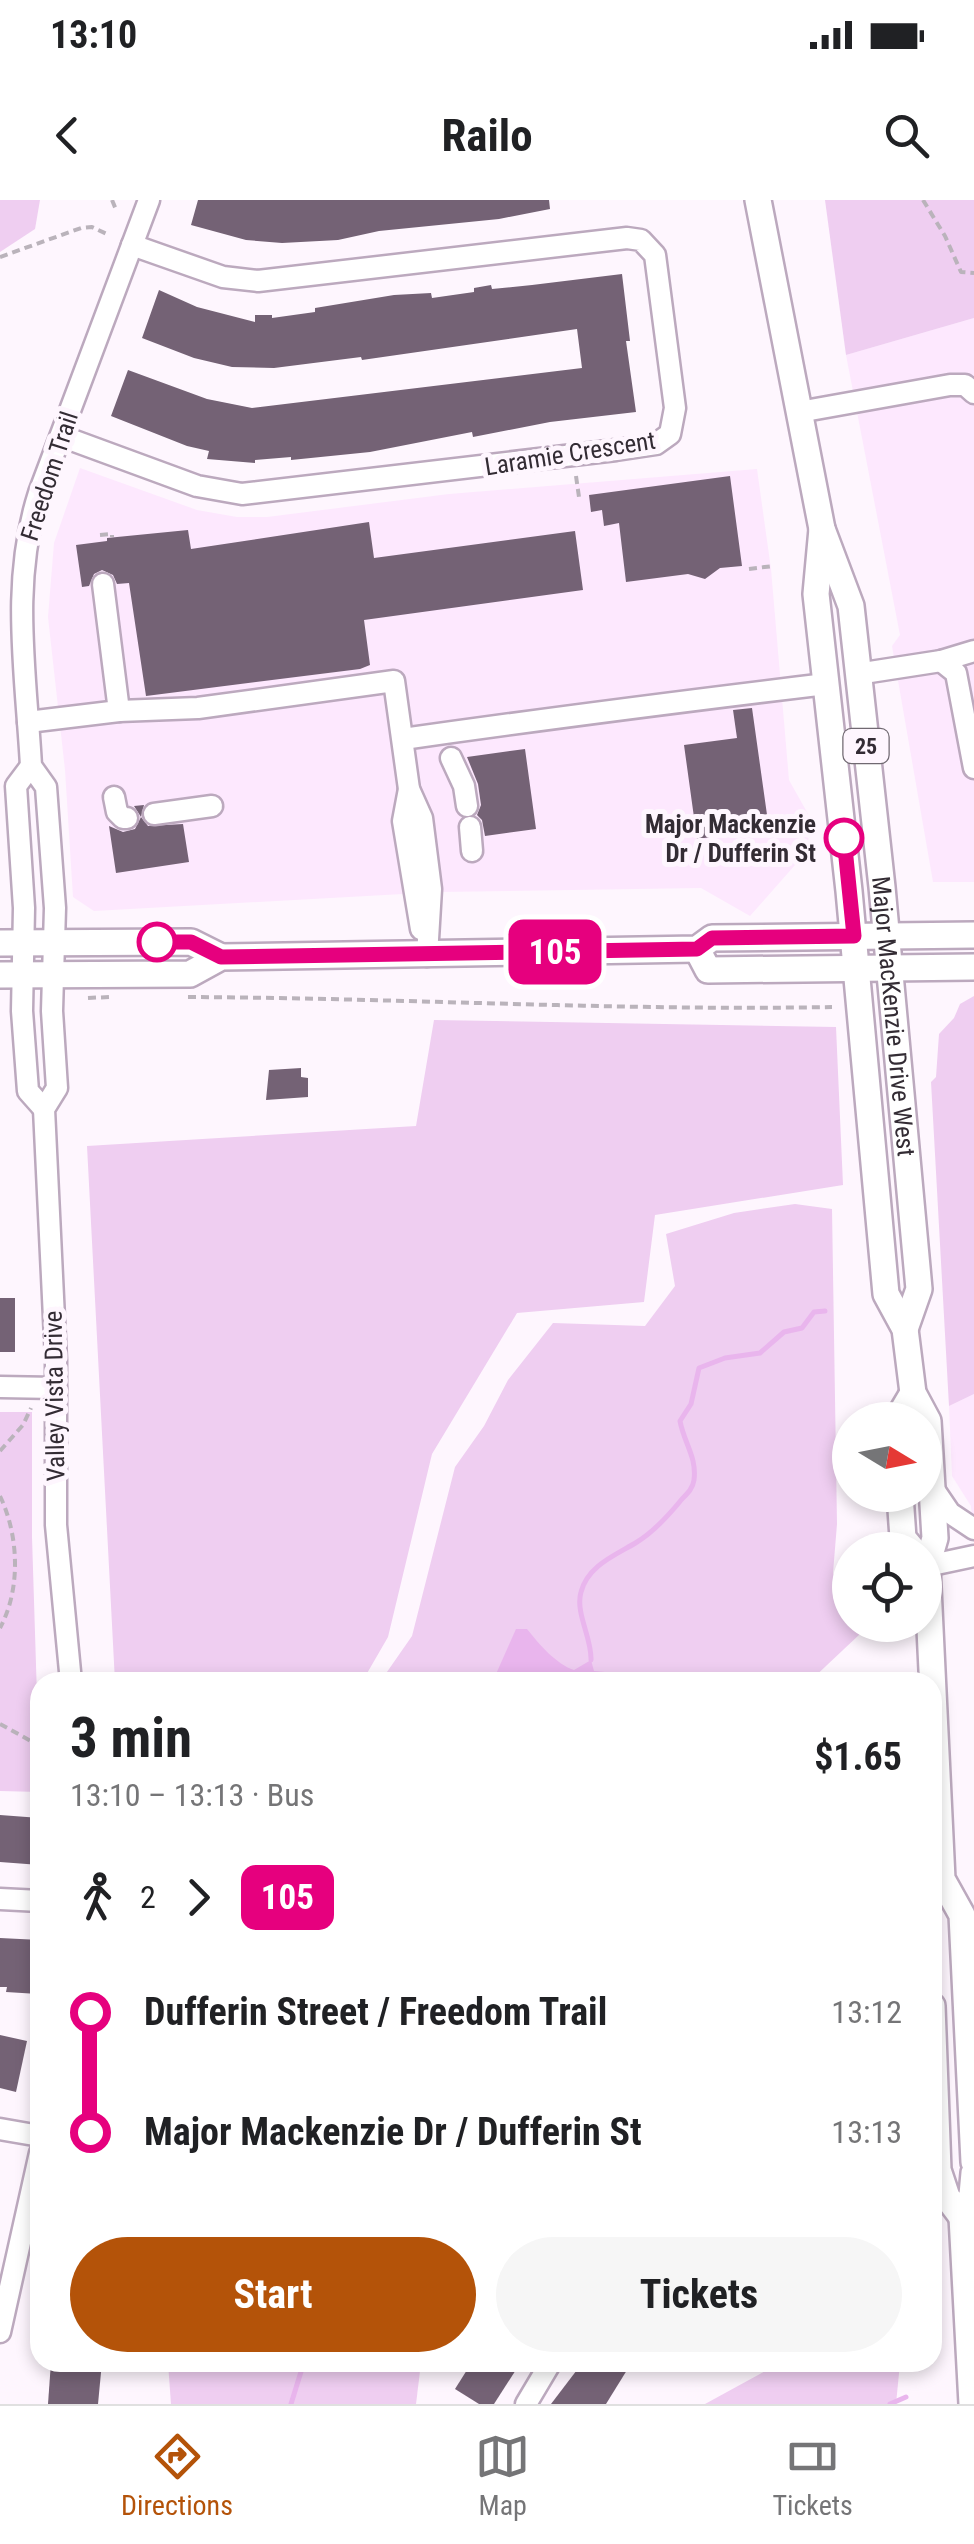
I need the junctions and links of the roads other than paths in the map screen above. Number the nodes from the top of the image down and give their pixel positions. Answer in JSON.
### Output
{"nodes":[{"id":1,"x":149,"y":200,"type":"edge"},
{"id":2,"x":758,"y":200,"type":"edge"},
{"id":3,"x":132,"y":245,"type":"junction"},
{"id":4,"x":974,"y":393,"type":"edge"},
{"id":5,"x":799,"y":412,"type":"junction"},
{"id":6,"x":60,"y":436,"type":"junction"},
{"id":7,"x":822,"y":529,"type":"junction"},
{"id":8,"x":103,"y":584,"type":"dead end"},
{"id":9,"x":974,"y":650,"type":"edge"},
{"id":10,"x":941,"y":660,"type":"junction"},
{"id":11,"x":857,"y":674,"type":"junction"},
{"id":12,"x":826,"y":684,"type":"junction"},
{"id":13,"x":966,"y":684,"type":"edge"},
{"id":14,"x":119,"y":711,"type":"junction"},
{"id":15,"x":28,"y":722,"type":"junction"},
{"id":16,"x":970,"y":723,"type":"edge"},
{"id":17,"x":402,"y":739,"type":"junction"},
{"id":18,"x":451,"y":758,"type":"dead end"},
{"id":19,"x":31,"y":766,"type":"junction"},
{"id":20,"x":974,"y":768,"type":"edge"},
{"id":21,"x":114,"y":797,"type":"dead end"},
{"id":22,"x":212,"y":806,"type":"dead end"},
{"id":23,"x":154,"y":814,"type":"dead end"},
{"id":24,"x":128,"y":818,"type":"dead end"},
{"id":25,"x":472,"y":851,"type":"dead end"},
{"id":26,"x":974,"y":935,"type":"edge"},
{"id":27,"x":854,"y":936,"type":"junction"},
{"id":28,"x":886,"y":936,"type":"junction"},
{"id":29,"x":12,"y":943,"type":"edge"},
{"id":30,"x":54,"y":943,"type":"junction"},
{"id":31,"x":697,"y":949,"type":"junction"},
{"id":32,"x":427,"y":956,"type":"junction"},
{"id":33,"x":221,"y":957,"type":"junction"},
{"id":34,"x":974,"y":967,"type":"edge"},
{"id":35,"x":856,"y":968,"type":"junction"},
{"id":36,"x":888,"y":968,"type":"junction"},
{"id":37,"x":53,"y":974,"type":"junction"},
{"id":38,"x":11,"y":975,"type":"edge"},
{"id":39,"x":44,"y":1109,"type":"junction"},
{"id":40,"x":905,"y":1329,"type":"junction"},
{"id":41,"x":0,"y":1387,"type":"edge"},
{"id":42,"x":56,"y":1388,"type":"junction"},
{"id":43,"x":913,"y":1392,"type":"junction"},
{"id":44,"x":908,"y":1402,"type":"edge"},
{"id":45,"x":918,"y":1402,"type":"edge"},
{"id":46,"x":942,"y":1501,"type":"edge"},
{"id":47,"x":974,"y":1529,"type":"edge"},
{"id":48,"x":974,"y":1556,"type":"edge"},
{"id":49,"x":942,"y":1558,"type":"edge"},
{"id":50,"x":926,"y":1642,"type":"edge"},
{"id":51,"x":70,"y":1672,"type":"edge"},
{"id":52,"x":927,"y":1672,"type":"edge"},
{"id":53,"x":942,"y":1895,"type":"edge"},
{"id":54,"x":0,"y":1899,"type":"edge"},
{"id":55,"x":30,"y":1900,"type":"edge"},
{"id":56,"x":942,"y":2013,"type":"edge"},
{"id":57,"x":970,"y":2023,"type":"edge"},
{"id":58,"x":942,"y":2034,"type":"edge"},
{"id":59,"x":0,"y":2129,"type":"edge"},
{"id":60,"x":30,"y":2134,"type":"edge"},
{"id":61,"x":974,"y":2162,"type":"edge"},
{"id":62,"x":974,"y":2173,"type":"edge"},
{"id":63,"x":942,"y":2182,"type":"edge"},
{"id":64,"x":30,"y":2198,"type":"edge"},
{"id":65,"x":962,"y":2218,"type":"junction"},
{"id":66,"x":0,"y":2332,"type":"edge"},
{"id":67,"x":546,"y":2372,"type":"edge"},
{"id":68,"x":526,"y":2404,"type":"edge"},
{"id":69,"x":972,"y":2404,"type":"edge"}],
"edges":[{"from":1,"to":3,"type":"street","name":"Freedom Trail"},
{"from":2,"to":5,"type":"main road","name":"Major MacKenzie Drive West","number":"25"},
{"from":3,"to":6,"type":"street","name":"Freedom Trail"},
{"from":3,"to":6,"type":"street","name":"Laramie Crescent"},
{"from":4,"to":5,"type":"street"},
{"from":5,"to":7,"type":"main road","name":"Major MacKenzie Drive West","number":"25"},
{"from":6,"to":15,"type":"street","name":"Freedom Trail"},
{"from":7,"to":11,"type":"main road","name":"Major MacKenzie Drive West","number":"25"},
{"from":7,"to":12,"type":"main road","name":"Major MacKenzie Drive West","number":"25"},
{"from":8,"to":14,"type":"street"},
{"from":9,"to":10,"type":"street"},
{"from":10,"to":11,"type":"street"},
{"from":10,"to":13,"type":"street"},
{"from":11,"to":28,"type":"main road","name":"Major MacKenzie Drive West","number":"25"},
{"from":12,"to":17,"type":"street"},
{"from":12,"to":27,"type":"main road","name":"Major MacKenzie Drive West","number":"25"},
{"from":13,"to":16,"type":"street"},
{"from":14,"to":15,"type":"street"},
{"from":14,"to":17,"type":"street"},
{"from":15,"to":19,"type":"street","name":"Freedom Trail"},
{"from":16,"to":20,"type":"street"},
{"from":17,"to":32,"type":"street"},
{"from":18,"to":25,"type":"street"},
{"from":19,"to":29,"type":"street","name":"Freedom Trail"},
{"from":19,"to":30,"type":"street","name":"Freedom Trail"},
{"from":21,"to":24,"type":"street"},
{"from":22,"to":23,"type":"street"},
{"from":26,"to":28,"type":"main road"},
{"from":27,"to":28,"type":"main road"},
{"from":27,"to":31,"type":"main road"},
{"from":27,"to":35,"type":"main road","name":"Major MacKenzie Drive West","number":"25"},
{"from":28,"to":36,"type":"main road","name":"Major MacKenzie Drive West","number":"25"},
{"from":29,"to":30,"type":"main road"},
{"from":29,"to":38,"type":"street","name":"Freedom Trail"},
{"from":30,"to":33,"type":"main road"},
{"from":30,"to":37,"type":"street","name":"Freedom Trail"},
{"from":31,"to":32,"type":"main road"},
{"from":31,"to":35,"type":"main road"},
{"from":32,"to":33,"type":"main road"},
{"from":33,"to":37,"type":"main road"},
{"from":34,"to":36,"type":"main road"},
{"from":35,"to":36,"type":"main road"},
{"from":35,"to":40,"type":"main road","name":"Major MacKenzie Drive West","number":"25"},
{"from":36,"to":40,"type":"main road","name":"Major MacKenzie Drive West","number":"25"},
{"from":37,"to":38,"type":"main road"},
{"from":37,"to":39,"type":"street","name":"Valley Vista Drive"},
{"from":38,"to":39,"type":"street","name":"Valley Vista Drive"},
{"from":39,"to":42,"type":"street","name":"Valley Vista Drive"},
{"from":40,"to":43,"type":"main road","name":"Major MacKenzie Drive West","number":"25"},
{"from":41,"to":42,"type":"street"},
{"from":42,"to":51,"type":"street","name":"Valley Vista Drive"},
{"from":43,"to":44,"type":"main road"},
{"from":43,"to":45,"type":"main road","name":"Major MacKenzie Drive West","number":"25"},
{"from":46,"to":47,"type":"street"},
{"from":48,"to":49,"type":"street"},
{"from":50,"to":52,"type":"main road","name":"Major MacKenzie Drive West","number":"25"},
{"from":53,"to":57,"type":"main road","name":"Major MacKenzie Drive West","number":"25"},
{"from":54,"to":55,"type":"street"},
{"from":56,"to":57,"type":"street"},
{"from":57,"to":58,"type":"street"},
{"from":57,"to":61,"type":"main road","name":"Major MacKenzie Drive West","number":"25"},
{"from":59,"to":60,"type":"street"},
{"from":62,"to":65,"type":"main road"},
{"from":63,"to":65,"type":"main road"},
{"from":64,"to":66,"type":"street"},
{"from":65,"to":69,"type":"main road"},
{"from":67,"to":68,"type":"street"}]}
